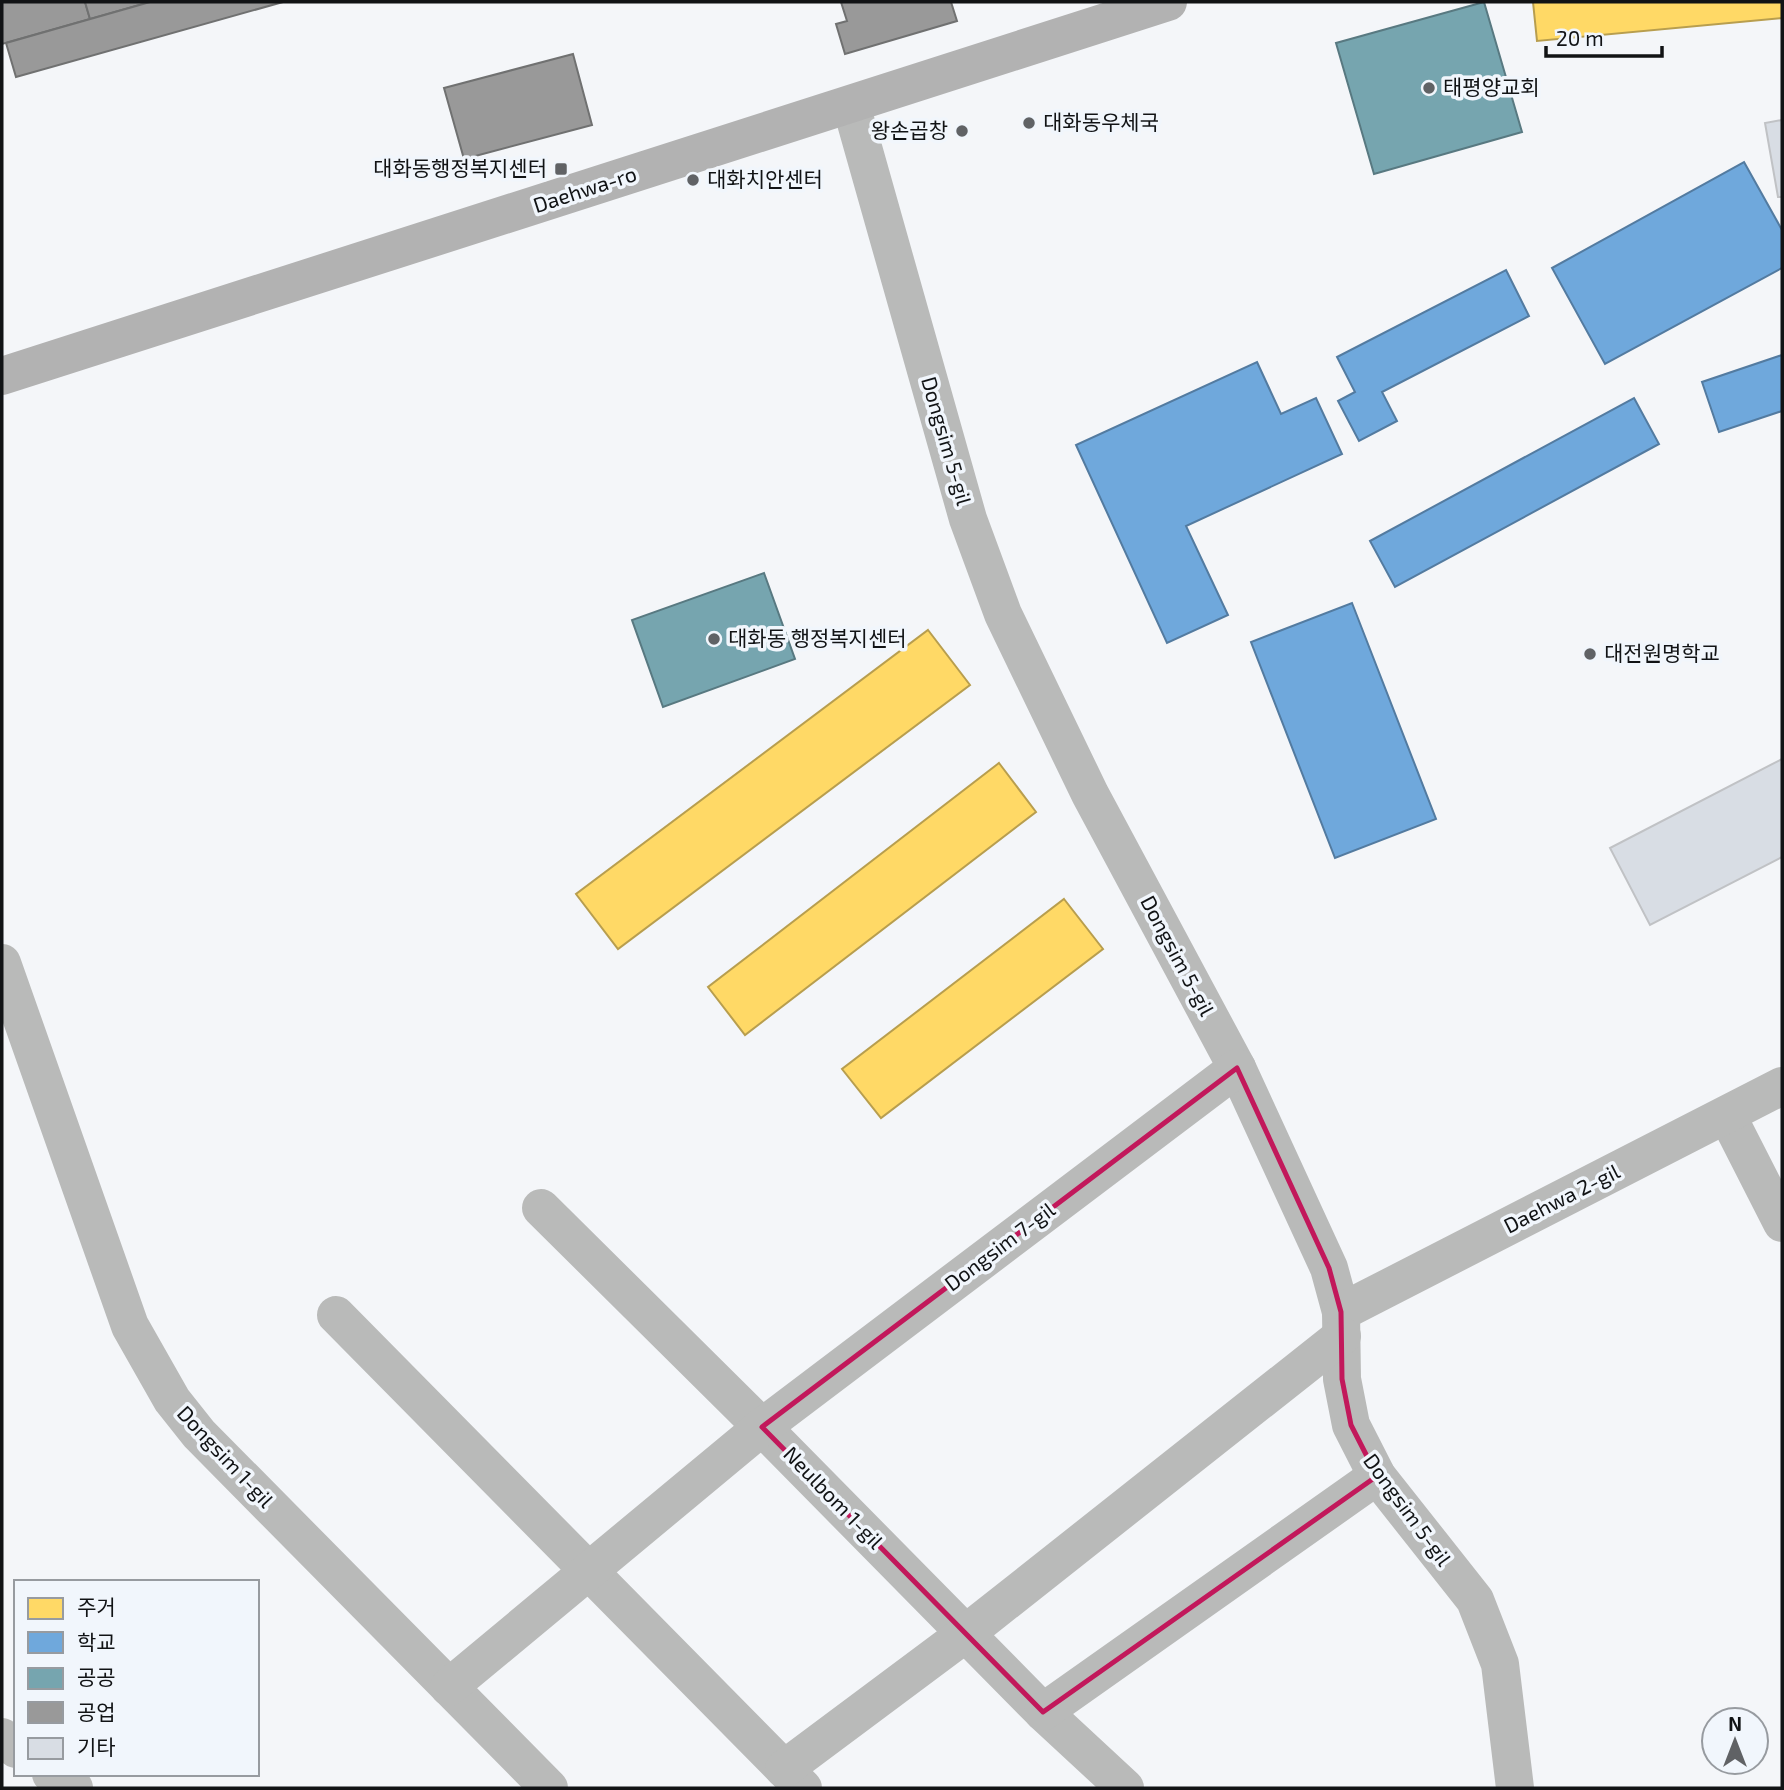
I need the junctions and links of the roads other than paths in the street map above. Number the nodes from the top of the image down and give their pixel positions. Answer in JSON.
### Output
{"nodes":[{"id":1,"x":1168,"y":2,"type":"edge"},
{"id":2,"x":851,"y":105,"type":"junction"},
{"id":3,"x":2,"y":376,"type":"edge"},
{"id":4,"x":2,"y":963,"type":"edge"},
{"id":5,"x":1237,"y":1068,"type":"junction"},
{"id":6,"x":1782,"y":1086,"type":"edge"},
{"id":7,"x":1727,"y":1115,"type":"junction"},
{"id":8,"x":541,"y":1208,"type":"dead end"},
{"id":9,"x":1782,"y":1223,"type":"edge"},
{"id":10,"x":336,"y":1315,"type":"dead end"},
{"id":11,"x":1342,"y":1324,"type":"junction"},
{"id":12,"x":762,"y":1427,"type":"junction"},
{"id":13,"x":1377,"y":1476,"type":"junction"},
{"id":14,"x":589,"y":1571,"type":"junction"},
{"id":15,"x":965,"y":1634,"type":"junction"},
{"id":16,"x":449,"y":1687,"type":"junction"},
{"id":17,"x":1042,"y":1712,"type":"junction"},
{"id":18,"x":54,"y":1776,"type":"edge"},
{"id":19,"x":794,"y":1778,"type":"edge"},
{"id":20,"x":74,"y":1788,"type":"edge"},
{"id":21,"x":548,"y":1788,"type":"edge"},
{"id":22,"x":1125,"y":1788,"type":"edge"},
{"id":23,"x":1516,"y":1788,"type":"edge"}],
"edges":[{"from":1,"to":2,"type":"main road","name":"Daehwa-ro"},
{"from":2,"to":3,"type":"main road","name":"Daehwa-ro"},
{"from":2,"to":5,"type":"street","name":"Dongsim 5-gil"},
{"from":4,"to":16,"type":"street","name":"Dongsim 1-gil"},
{"from":5,"to":11,"type":"street","name":"Dongsim 5-gil"},
{"from":5,"to":12,"type":"street","name":"Dongsim 7-gil"},
{"from":6,"to":7,"type":"street","name":"Daehwa 2-gil"},
{"from":7,"to":9,"type":"street"},
{"from":7,"to":11,"type":"street","name":"Daehwa 2-gil"},
{"from":8,"to":12,"type":"street","name":"Neulbom 1-gil"},
{"from":10,"to":14,"type":"street"},
{"from":11,"to":13,"type":"street","name":"Dongsim 5-gil"},
{"from":11,"to":15,"type":"street","name":"Daehwa 2-gil"},
{"from":12,"to":14,"type":"street","name":"Dongsim 7-gil"},
{"from":12,"to":15,"type":"street","name":"Neulbom 1-gil"},
{"from":13,"to":17,"type":"street"},
{"from":13,"to":23,"type":"street","name":"Dongsim 5-gil"},
{"from":14,"to":16,"type":"street","name":"Dongsim 7-gil"},
{"from":14,"to":19,"type":"street"},
{"from":15,"to":17,"type":"street","name":"Neulbom 1-gil"},
{"from":15,"to":19,"type":"street","name":"Daehwa 2-gil"},
{"from":16,"to":21,"type":"street","name":"Dongsim 1-gil"},
{"from":17,"to":22,"type":"street","name":"Neulbom 1-gil"},
{"from":18,"to":20,"type":"street"}]}
